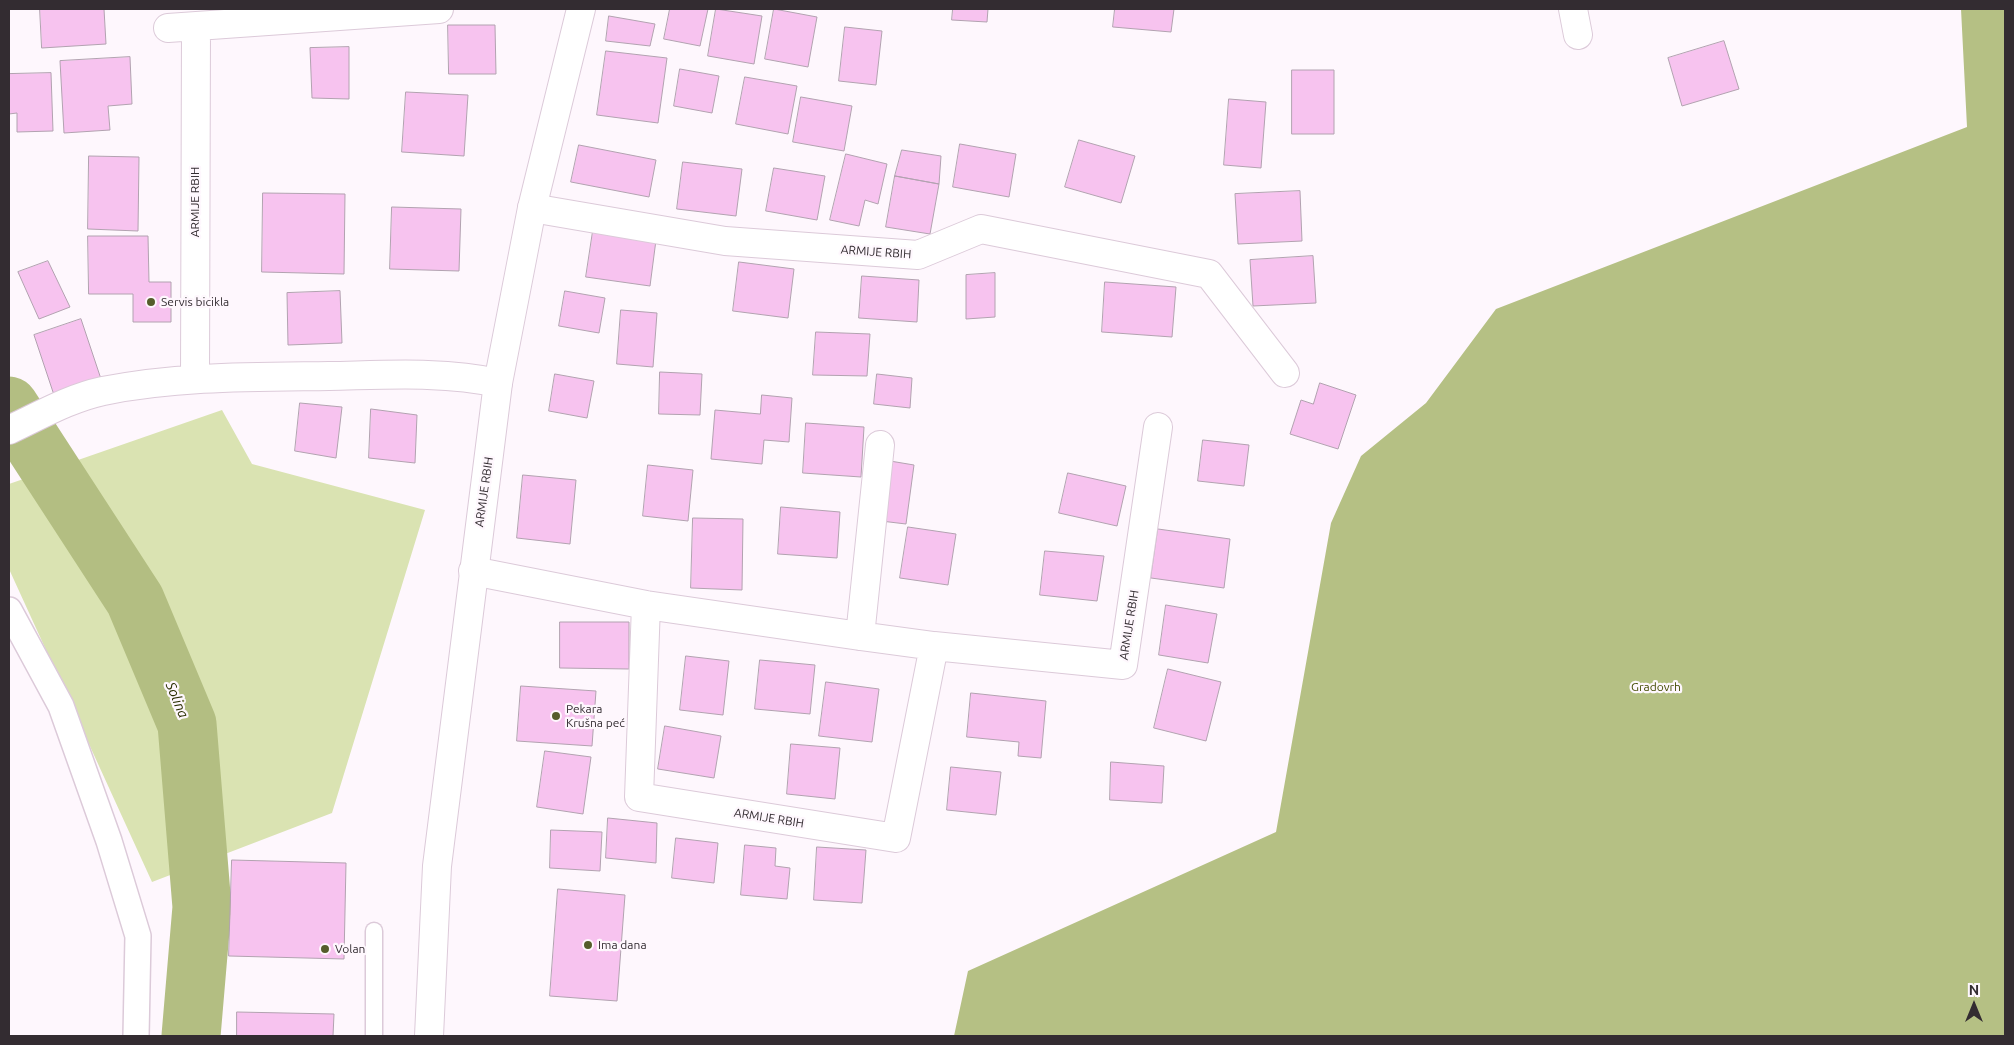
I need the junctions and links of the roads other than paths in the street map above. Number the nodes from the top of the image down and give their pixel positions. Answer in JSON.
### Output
{"nodes":[{"id":1,"x":439,"y":9,"type":"edge"},
{"id":2,"x":581,"y":9,"type":"edge"},
{"id":3,"x":196,"y":26,"type":"junction"},
{"id":4,"x":168,"y":28,"type":"dead end"},
{"id":5,"x":532,"y":208,"type":"junction"},
{"id":6,"x":1286,"y":373,"type":"dead end"},
{"id":7,"x":195,"y":378,"type":"junction"},
{"id":8,"x":498,"y":384,"type":"junction"},
{"id":9,"x":1158,"y":426,"type":"dead end"},
{"id":10,"x":9,"y":430,"type":"edge"},
{"id":11,"x":880,"y":445,"type":"dead end"},
{"id":12,"x":473,"y":571,"type":"junction"},
{"id":13,"x":646,"y":605,"type":"junction"},
{"id":14,"x":9,"y":610,"type":"edge"},
{"id":15,"x":860,"y":636,"type":"junction"},
{"id":16,"x":934,"y":646,"type":"junction"},
{"id":17,"x":374,"y":932,"type":"dead end"},
{"id":18,"x":136,"y":1036,"type":"edge"},
{"id":19,"x":374,"y":1036,"type":"edge"},
{"id":20,"x":429,"y":1036,"type":"edge"}],
"edges":[{"from":1,"to":3,"type":"street"},
{"from":2,"to":5,"type":"street","name":"ARMIJE RBIH"},
{"from":3,"to":4,"type":"street"},
{"from":3,"to":7,"type":"street","name":"ARMIJE RBIH"},
{"from":5,"to":6,"type":"street","name":"ARMIJE RBIH"},
{"from":5,"to":8,"type":"street","name":"ARMIJE RBIH"},
{"from":7,"to":8,"type":"street"},
{"from":7,"to":10,"type":"street"},
{"from":8,"to":12,"type":"street","name":"ARMIJE RBIH"},
{"from":9,"to":16,"type":"street","name":"ARMIJE RBIH"},
{"from":11,"to":15,"type":"street"},
{"from":12,"to":13,"type":"street","name":"ARMIJE RBIH"},
{"from":12,"to":20,"type":"street","name":"ARMIJE RBIH"},
{"from":13,"to":15,"type":"street","name":"ARMIJE RBIH"},
{"from":13,"to":16,"type":"street","name":"ARMIJE RBIH"},
{"from":14,"to":18,"type":"street"},
{"from":15,"to":16,"type":"street","name":"ARMIJE RBIH"},
{"from":17,"to":19,"type":"lane"}]}
